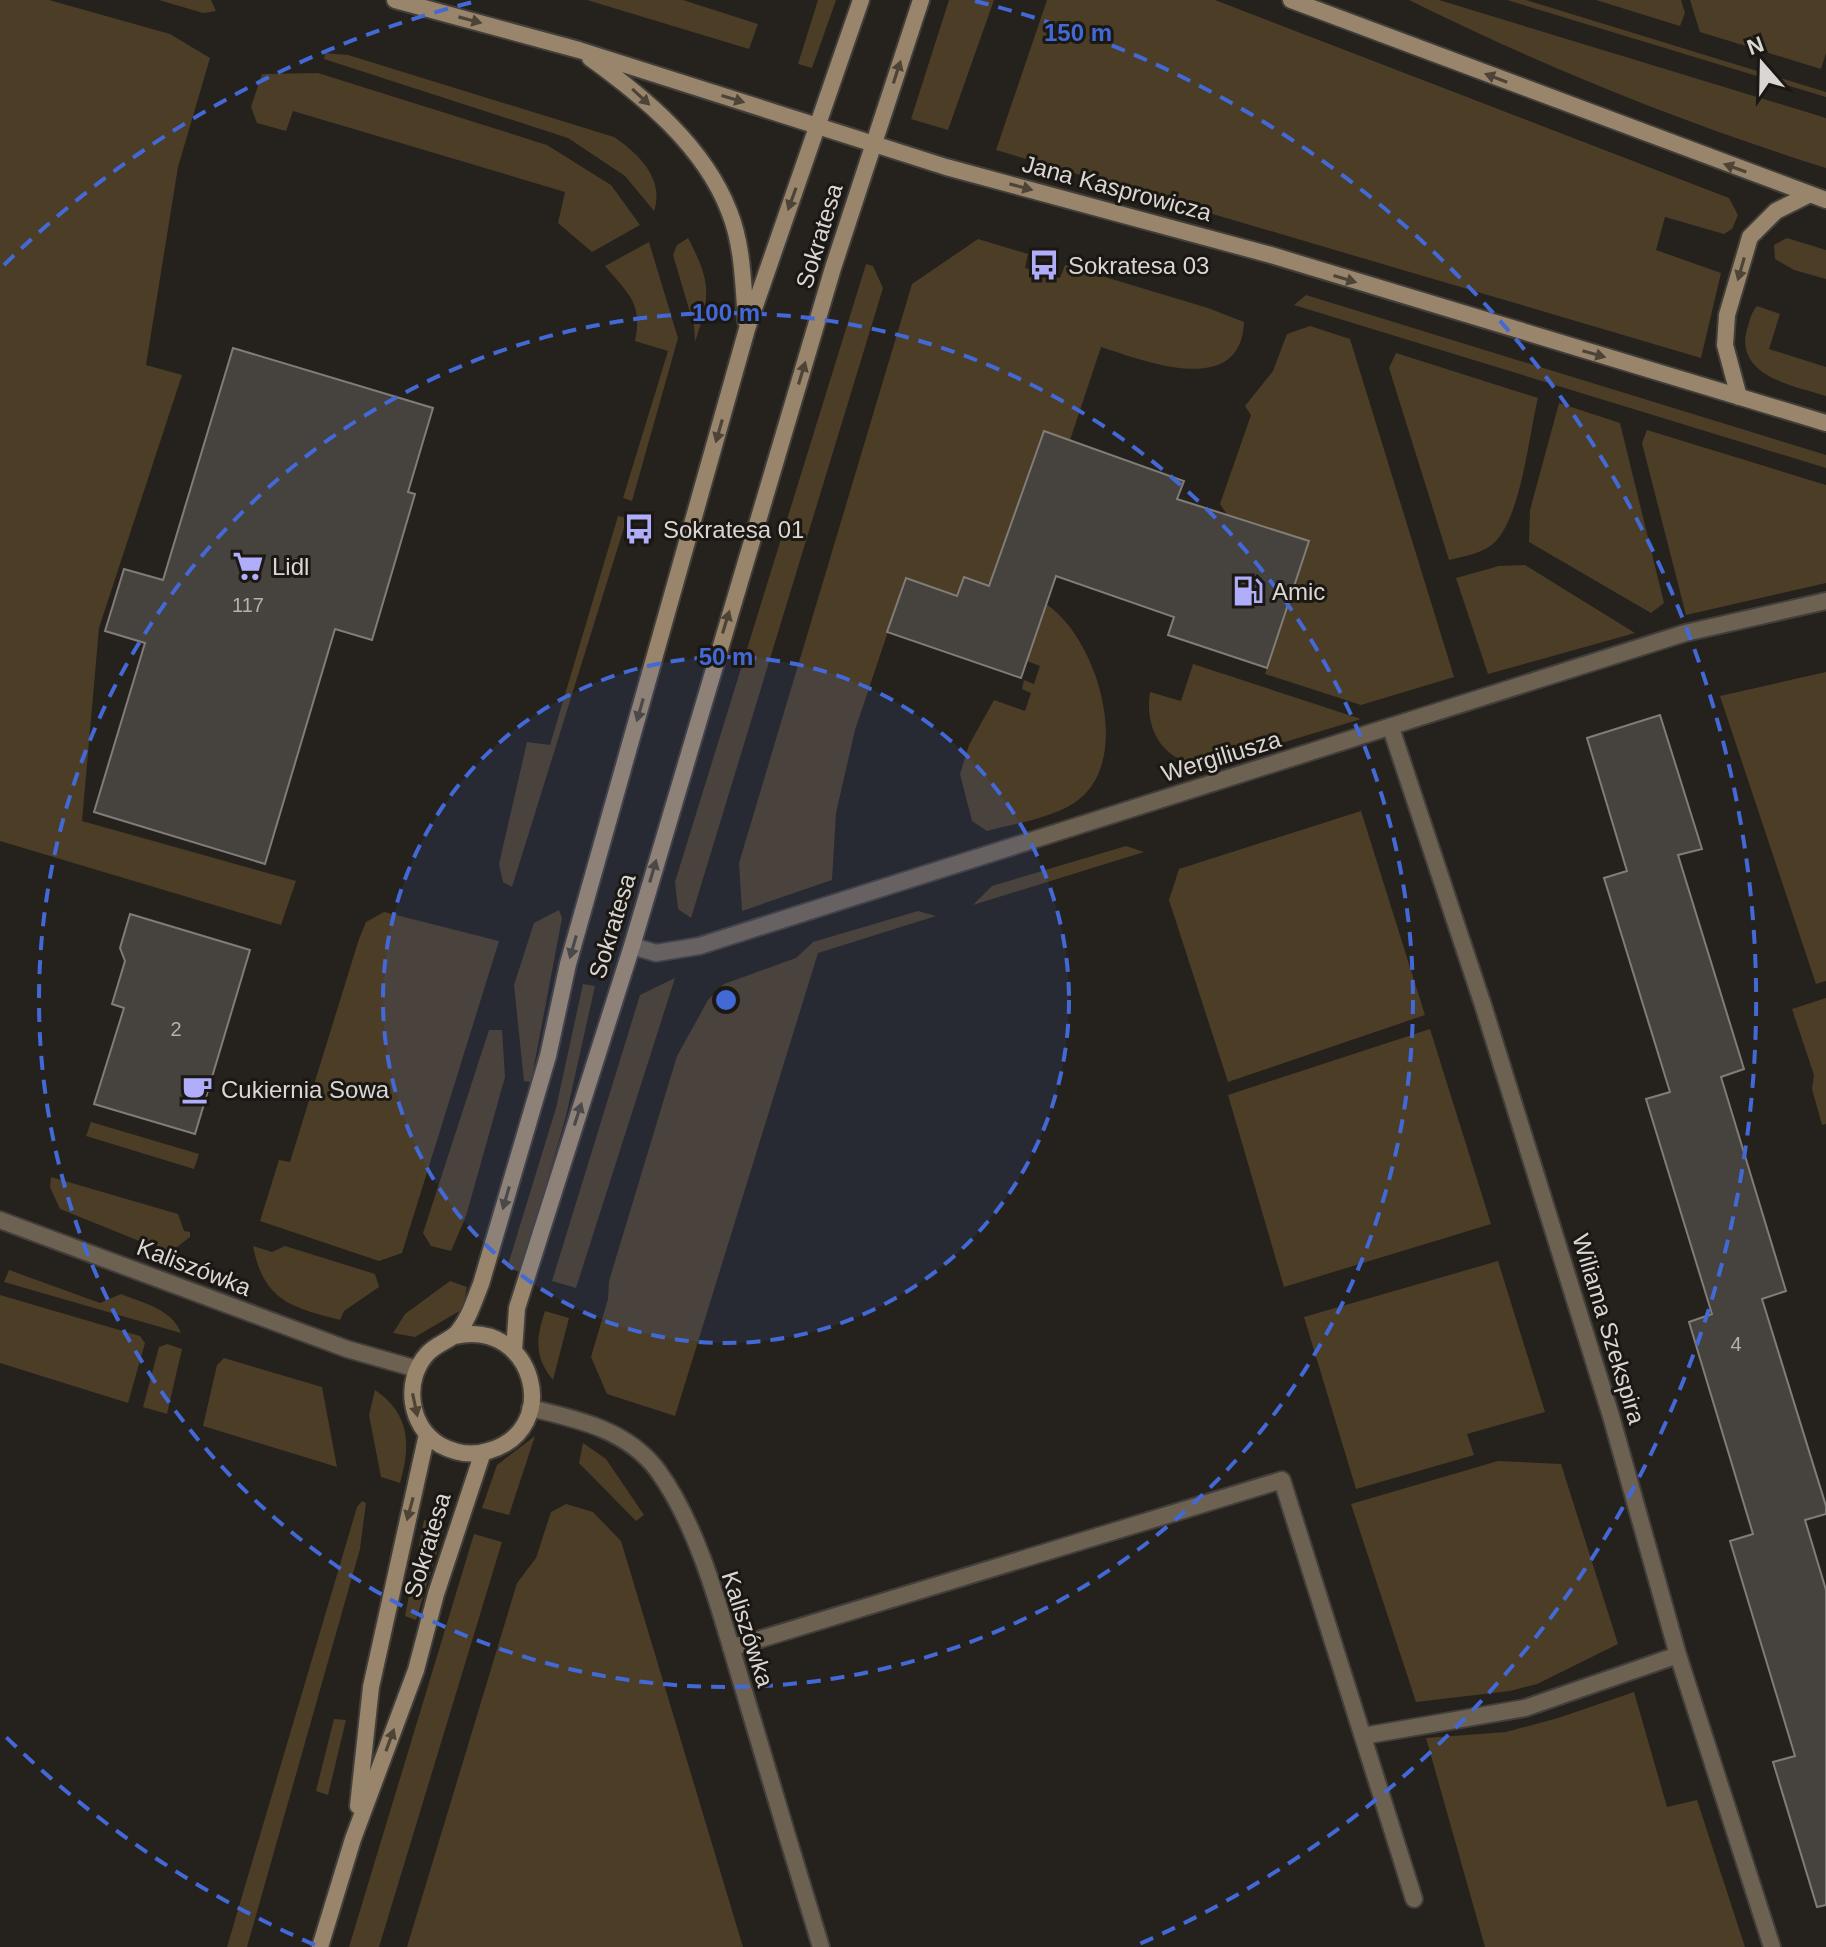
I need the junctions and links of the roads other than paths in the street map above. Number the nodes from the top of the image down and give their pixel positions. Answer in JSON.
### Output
{"nodes":[{"id":1,"x":395,"y":0,"type":"edge"},
{"id":2,"x":861,"y":0,"type":"edge"},
{"id":3,"x":921,"y":0,"type":"edge"},
{"id":4,"x":1291,"y":0,"type":"edge"},
{"id":5,"x":579,"y":50,"type":"junction"},
{"id":6,"x":818,"y":126,"type":"junction"},
{"id":7,"x":873,"y":144,"type":"junction"},
{"id":8,"x":1808,"y":195,"type":"junction"},
{"id":9,"x":1826,"y":200,"type":"edge"},
{"id":10,"x":747,"y":329,"type":"junction"},
{"id":11,"x":1739,"y":397,"type":"junction"},
{"id":12,"x":1826,"y":423,"type":"edge"},
{"id":13,"x":1826,"y":601,"type":"edge"},
{"id":14,"x":1391,"y":728,"type":"junction"},
{"id":15,"x":632,"y":946,"type":"junction"},
{"id":16,"x":0,"y":1220,"type":"edge"},
{"id":17,"x":455,"y":1336,"type":"junction"},
{"id":18,"x":514,"y":1351,"type":"junction"},
{"id":19,"x":417,"y":1369,"type":"junction"},
{"id":20,"x":530,"y":1408,"type":"junction"},
{"id":21,"x":427,"y":1434,"type":"junction"},
{"id":22,"x":483,"y":1452,"type":"junction"},
{"id":23,"x":731,"y":1648,"type":"junction"},
{"id":24,"x":1678,"y":1655,"type":"junction"},
{"id":25,"x":1363,"y":1736,"type":"junction"},
{"id":26,"x":353,"y":1839,"type":"junction"},
{"id":27,"x":1414,"y":1899,"type":"dead end"},
{"id":28,"x":320,"y":1947,"type":"edge"},
{"id":29,"x":821,"y":1947,"type":"edge"},
{"id":30,"x":1772,"y":1947,"type":"edge"}],
"edges":[{"from":1,"to":5,"type":"street","name":"Jana Kasprowicza","one_way":true},
{"from":2,"to":6,"type":"street","name":"Sokratesa"},
{"from":7,"to":3,"type":"street","name":"Sokratesa","one_way":true},
{"from":8,"to":4,"type":"street","one_way":true},
{"from":5,"to":6,"type":"street","name":"Jana Kasprowicza","one_way":true},
{"from":5,"to":10,"type":"street","one_way":true},
{"from":6,"to":7,"type":"street","name":"Jana Kasprowicza"},
{"from":6,"to":10,"type":"street","name":"Sokratesa","one_way":true},
{"from":7,"to":11,"type":"street","name":"Jana Kasprowicza","one_way":true},
{"from":15,"to":7,"type":"street","name":"Sokratesa","one_way":true},
{"from":8,"to":9,"type":"street"},
{"from":8,"to":11,"type":"street","one_way":true},
{"from":10,"to":17,"type":"street","name":"Sokratesa","one_way":true},
{"from":11,"to":12,"type":"street","name":"Jana Kasprowicza"},
{"from":13,"to":14,"type":"street","name":"Wergiliusza"},
{"from":14,"to":15,"type":"street","name":"Wergiliusza"},
{"from":14,"to":24,"type":"street","name":"Wiliama Szekspira"},
{"from":18,"to":15,"type":"street","name":"Sokratesa","one_way":true},
{"from":16,"to":19,"type":"street","name":"Kaliszówka"},
{"from":17,"to":18,"type":"street"},
{"from":17,"to":19,"type":"street","name":"Sokratesa"},
{"from":18,"to":20,"type":"street","name":"Sokratesa"},
{"from":19,"to":21,"type":"street","one_way":true},
{"from":20,"to":22,"type":"street"},
{"from":20,"to":23,"type":"street","name":"Kaliszówka"},
{"from":21,"to":22,"type":"street"},
{"from":21,"to":26,"type":"street","name":"Sokratesa","one_way":true},
{"from":26,"to":22,"type":"street","name":"Sokratesa","one_way":true},
{"from":23,"to":25,"type":"street"},
{"from":23,"to":29,"type":"street","name":"Kaliszówka"},
{"from":24,"to":25,"type":"street"},
{"from":24,"to":30,"type":"street","name":"Wiliama Szekspira"},
{"from":25,"to":27,"type":"street"},
{"from":26,"to":28,"type":"street","name":"Sokratesa"}]}
